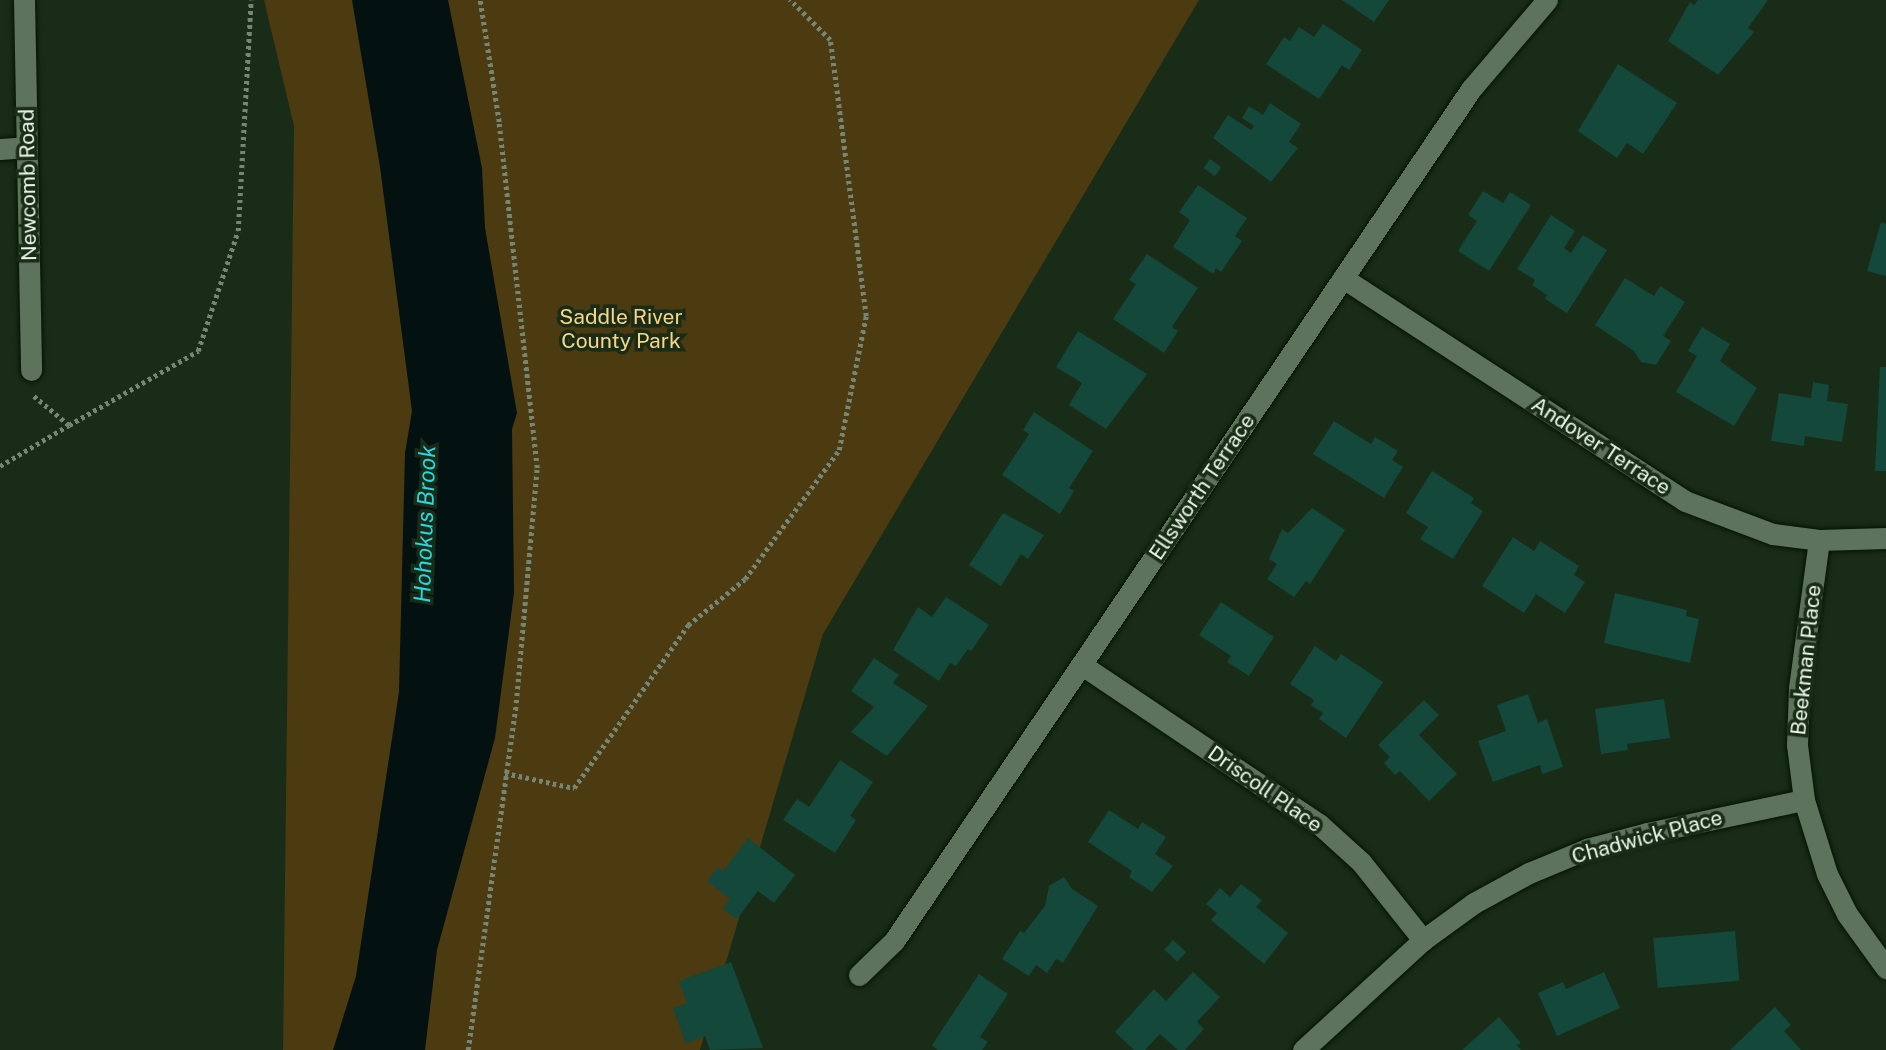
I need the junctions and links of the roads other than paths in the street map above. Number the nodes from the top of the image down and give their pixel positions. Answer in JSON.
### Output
{"nodes":[{"id":1,"x":24,"y":0,"type":"edge"},
{"id":2,"x":1546,"y":0,"type":"edge"},
{"id":3,"x":27,"y":147,"type":"junction"},
{"id":4,"x":0,"y":149,"type":"edge"},
{"id":5,"x":1343,"y":278,"type":"junction"},
{"id":6,"x":31,"y":370,"type":"road end"},
{"id":7,"x":1886,"y":538,"type":"edge"},
{"id":8,"x":1819,"y":540,"type":"junction"},
{"id":9,"x":1082,"y":665,"type":"junction"},
{"id":10,"x":1804,"y":800,"type":"junction"},
{"id":11,"x":1423,"y":940,"type":"junction"},
{"id":12,"x":1886,"y":968,"type":"edge"},
{"id":13,"x":859,"y":975,"type":"dead end"},
{"id":14,"x":1303,"y":1050,"type":"edge"}],
"edges":[{"from":1,"to":3,"type":"street","name":"Newcomb Road"},
{"from":2,"to":5,"type":"street","name":"Ellsworth Terrace"},
{"from":3,"to":4,"type":"street"},
{"from":3,"to":6,"type":"street","name":"Newcomb Road"},
{"from":5,"to":8,"type":"street","name":"Andover Terrace"},
{"from":5,"to":9,"type":"street","name":"Ellsworth Terrace"},
{"from":7,"to":8,"type":"street","name":"Andover Terrace"},
{"from":8,"to":10,"type":"street","name":"Beekman Place"},
{"from":9,"to":11,"type":"street","name":"Driscoll Place"},
{"from":9,"to":13,"type":"street","name":"Ellsworth Terrace"},
{"from":10,"to":11,"type":"street","name":"Chadwick Place"},
{"from":10,"to":12,"type":"street","name":"Beekman Place"},
{"from":11,"to":14,"type":"street","name":"Chadwick Place"}]}
